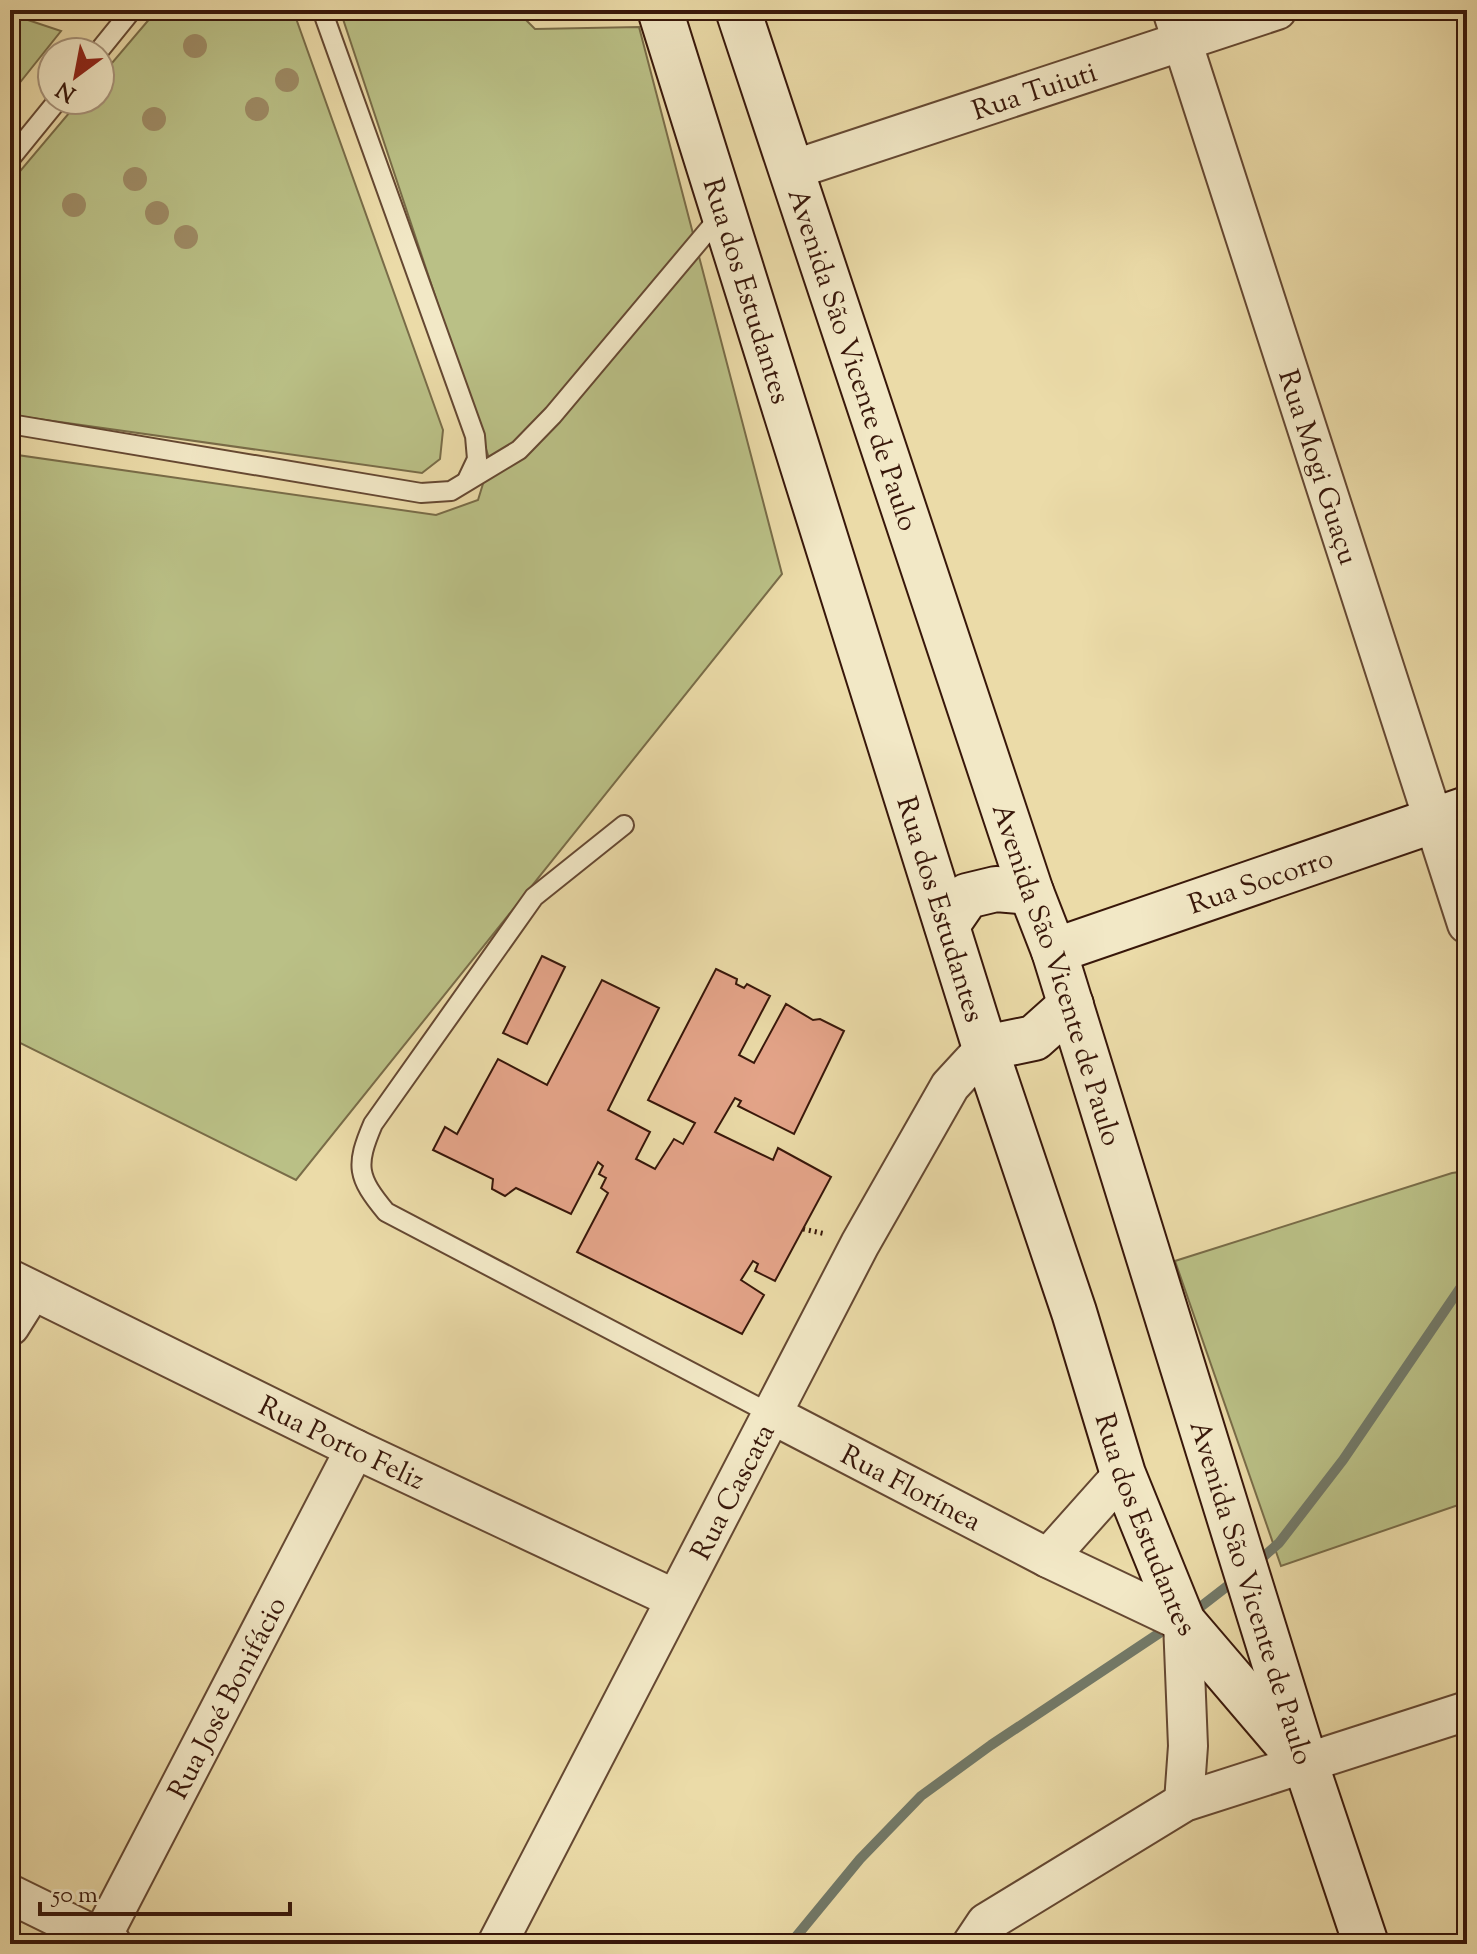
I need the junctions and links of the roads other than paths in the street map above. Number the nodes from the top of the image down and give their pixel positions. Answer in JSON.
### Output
{"nodes":[{"id":1,"x":132,"y":10,"type":"edge"},
{"id":2,"x":322,"y":10,"type":"edge"},
{"id":3,"x":660,"y":10,"type":"edge"},
{"id":4,"x":738,"y":10,"type":"edge"},
{"id":5,"x":1277,"y":10,"type":"edge"},
{"id":6,"x":1178,"y":26,"type":"edge"},
{"id":7,"x":111,"y":36,"type":"edge"},
{"id":8,"x":45,"y":116,"type":"edge"},
{"id":9,"x":10,"y":159,"type":"edge"},
{"id":10,"x":789,"y":171,"type":"junction"},
{"id":11,"x":724,"y":213,"type":"junction"},
{"id":12,"x":10,"y":424,"type":"edge"},
{"id":13,"x":468,"y":478,"type":"junction"},
{"id":14,"x":1451,"y":814,"type":"edge"},
{"id":15,"x":624,"y":825,"type":"dead end"},
{"id":16,"x":1031,"y":892,"type":"junction"},
{"id":17,"x":1467,"y":924,"type":"edge"},
{"id":18,"x":947,"y":925,"type":"junction"},
{"id":19,"x":1054,"y":951,"type":"junction"},
{"id":20,"x":1071,"y":1005,"type":"junction"},
{"id":21,"x":985,"y":1048,"type":"junction"},
{"id":22,"x":21,"y":1285,"type":"edge"},
{"id":23,"x":10,"y":1326,"type":"edge"},
{"id":24,"x":773,"y":1415,"type":"junction"},
{"id":25,"x":355,"y":1449,"type":"junction"},
{"id":26,"x":1123,"y":1474,"type":"junction"},
{"id":27,"x":1048,"y":1558,"type":"junction"},
{"id":28,"x":675,"y":1599,"type":"junction"},
{"id":29,"x":1183,"y":1622,"type":"junction"},
{"id":30,"x":1467,"y":1711,"type":"edge"},
{"id":31,"x":1306,"y":1765,"type":"junction"},
{"id":32,"x":1184,"y":1802,"type":"junction"},
{"id":33,"x":10,"y":1894,"type":"edge"},
{"id":34,"x":103,"y":1942,"type":"edge"},
{"id":35,"x":497,"y":1944,"type":"edge"},
{"id":36,"x":972,"y":1944,"type":"edge"},
{"id":37,"x":1366,"y":1944,"type":"edge"}],
"edges":[{"from":1,"to":7,"type":"lane"},
{"from":2,"to":13,"type":"lane"},
{"from":3,"to":11,"type":"main road","name":"Rua dos Estudantes"},
{"from":4,"to":10,"type":"main road","name":"Avenida São Vicente de Paulo"},
{"from":5,"to":6,"type":"street","name":"Rua Tuiuti"},
{"from":6,"to":10,"type":"street","name":"Rua Tuiuti"},
{"from":6,"to":14,"type":"street","name":"Rua Mogi Guaçu"},
{"from":8,"to":9,"type":"lane"},
{"from":10,"to":16,"type":"main road","name":"Avenida São Vicente de Paulo"},
{"from":11,"to":13,"type":"lane"},
{"from":11,"to":18,"type":"main road","name":"Rua dos Estudantes"},
{"from":12,"to":13,"type":"lane"},
{"from":14,"to":17,"type":"street","name":"Rua Mogi Guaçu"},
{"from":14,"to":19,"type":"main road","name":"Rua Socorro"},
{"from":15,"to":24,"type":"lane"},
{"from":16,"to":18,"type":"main road"},
{"from":16,"to":19,"type":"main road","name":"Avenida São Vicente de Paulo"},
{"from":18,"to":21,"type":"main road","name":"Rua dos Estudantes"},
{"from":19,"to":20,"type":"main road","name":"Avenida São Vicente de Paulo"},
{"from":20,"to":21,"type":"main road"},
{"from":20,"to":31,"type":"main road","name":"Avenida São Vicente de Paulo"},
{"from":21,"to":24,"type":"street","name":"Rua Cascata"},
{"from":21,"to":26,"type":"main road","name":"Rua dos Estudantes"},
{"from":22,"to":23,"type":"street"},
{"from":22,"to":25,"type":"street","name":"Rua Porto Feliz"},
{"from":24,"to":27,"type":"street","name":"Rua Florínea"},
{"from":24,"to":28,"type":"street","name":"Rua Cascata"},
{"from":25,"to":28,"type":"street","name":"Rua Porto Feliz"},
{"from":25,"to":34,"type":"street","name":"Rua José Bonifácio"},
{"from":26,"to":27,"type":"street"},
{"from":26,"to":29,"type":"main road","name":"Rua dos Estudantes"},
{"from":27,"to":29,"type":"street","name":"Rua Florínea"},
{"from":28,"to":35,"type":"street","name":"Rua Cascata"},
{"from":29,"to":31,"type":"main road","name":"Rua dos Estudantes"},
{"from":29,"to":32,"type":"street"},
{"from":30,"to":31,"type":"street"},
{"from":31,"to":32,"type":"street"},
{"from":31,"to":37,"type":"main road","name":"Avenida São Vicente de Paulo"},
{"from":32,"to":36,"type":"street"},
{"from":33,"to":34,"type":"street"}]}
